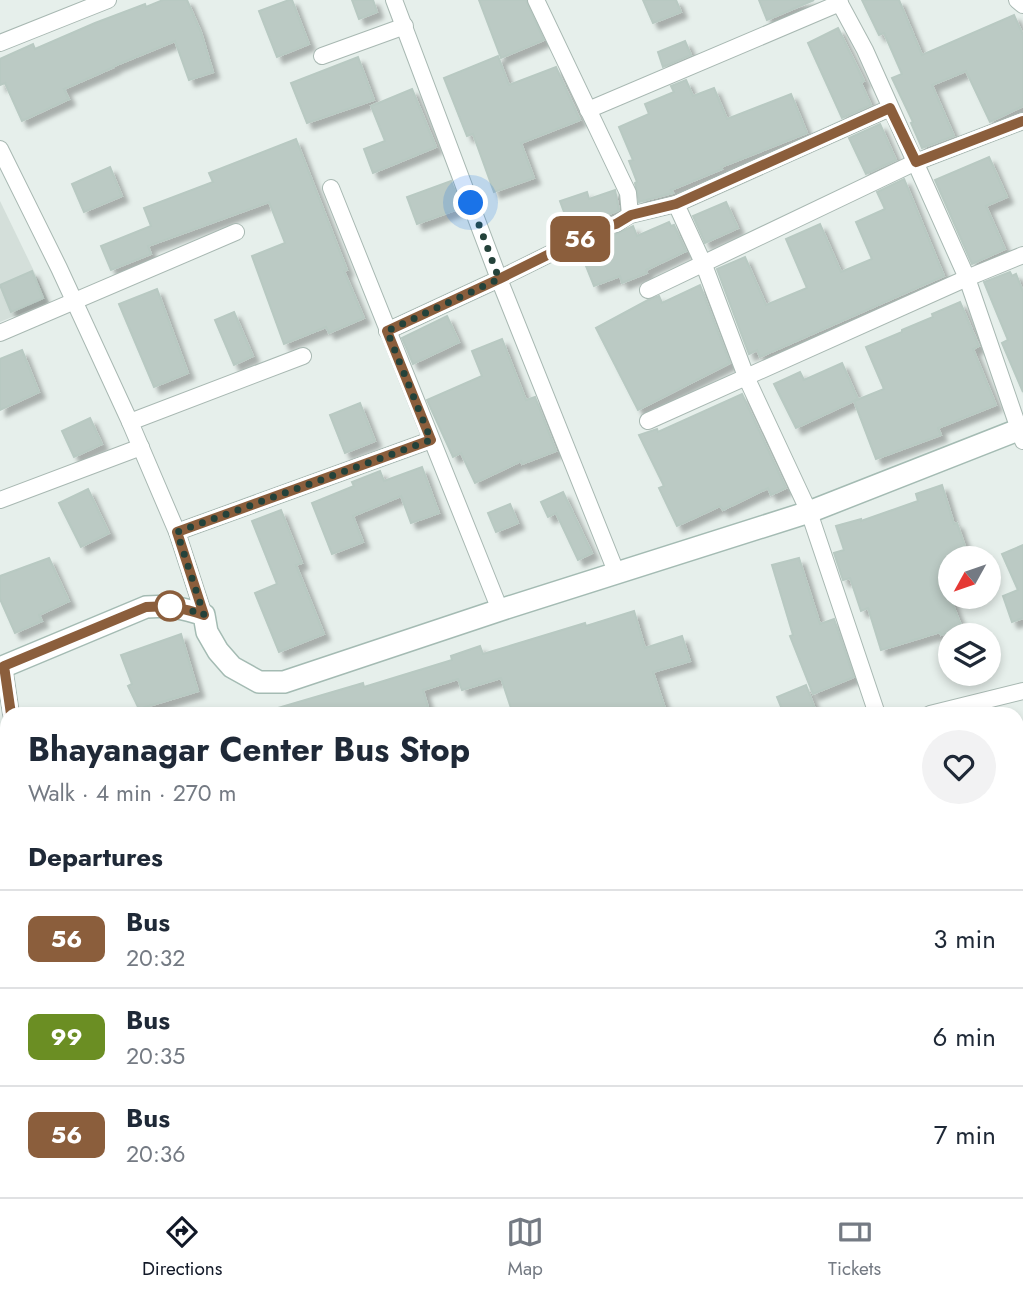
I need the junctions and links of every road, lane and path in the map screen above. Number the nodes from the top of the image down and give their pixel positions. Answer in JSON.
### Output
{"nodes":[{"id":1,"x":108,"y":0,"type":"edge"},
{"id":2,"x":394,"y":0,"type":"edge"},
{"id":3,"x":537,"y":0,"type":"edge"},
{"id":4,"x":1017,"y":0,"type":"edge"},
{"id":5,"x":839,"y":2,"type":"edge"},
{"id":6,"x":1023,"y":5,"type":"edge"},
{"id":7,"x":405,"y":26,"type":"junction"},
{"id":8,"x":0,"y":43,"type":"edge"},
{"id":9,"x":321,"y":56,"type":"dead end"},
{"id":10,"x":890,"y":108,"type":"junction"},
{"id":11,"x":588,"y":110,"type":"junction"},
{"id":12,"x":1023,"y":121,"type":"edge"},
{"id":13,"x":0,"y":149,"type":"edge"},
{"id":14,"x":916,"y":162,"type":"junction"},
{"id":15,"x":331,"y":188,"type":"dead end"},
{"id":16,"x":676,"y":204,"type":"junction"},
{"id":17,"x":631,"y":215,"type":"junction"},
{"id":18,"x":236,"y":232,"type":"dead end"},
{"id":19,"x":1023,"y":255,"type":"edge"},
{"id":20,"x":704,"y":265,"type":"junction"},
{"id":21,"x":968,"y":278,"type":"junction"},
{"id":22,"x":499,"y":279,"type":"junction"},
{"id":23,"x":648,"y":290,"type":"dead end"},
{"id":24,"x":74,"y":300,"type":"junction"},
{"id":25,"x":387,"y":331,"type":"junction"},
{"id":26,"x":0,"y":333,"type":"edge"},
{"id":27,"x":303,"y":356,"type":"dead end"},
{"id":28,"x":747,"y":379,"type":"junction"},
{"id":29,"x":130,"y":422,"type":"junction"},
{"id":30,"x":648,"y":422,"type":"dead end"},
{"id":31,"x":1022,"y":433,"type":"edge"},
{"id":32,"x":431,"y":440,"type":"junction"},
{"id":33,"x":141,"y":447,"type":"junction"},
{"id":34,"x":0,"y":499,"type":"edge"},
{"id":35,"x":809,"y":512,"type":"junction"},
{"id":36,"x":177,"y":532,"type":"junction"},
{"id":37,"x":617,"y":574,"type":"junction"},
{"id":38,"x":500,"y":610,"type":"junction"},
{"id":39,"x":204,"y":615,"type":"junction"},
{"id":40,"x":2,"y":667,"type":"edge"},
{"id":41,"x":1023,"y":691,"type":"edge"},
{"id":42,"x":10,"y":707,"type":"edge"},
{"id":43,"x":875,"y":707,"type":"edge"},
{"id":44,"x":958,"y":707,"type":"edge"}],
"edges":[{"from":1,"to":8,"type":"street"},
{"from":2,"to":7,"type":"street"},
{"from":3,"to":11,"type":"street"},
{"from":4,"to":6,"type":"street"},
{"from":5,"to":10,"type":"street"},
{"from":5,"to":11,"type":"street"},
{"from":7,"to":9,"type":"street"},
{"from":7,"to":22,"type":"street"},
{"from":10,"to":14,"type":"street"},
{"from":10,"to":16,"type":"street"},
{"from":11,"to":17,"type":"street"},
{"from":12,"to":14,"type":"street"},
{"from":13,"to":24,"type":"street"},
{"from":14,"to":20,"type":"street"},
{"from":14,"to":21,"type":"street"},
{"from":15,"to":25,"type":"street"},
{"from":16,"to":17,"type":"street"},
{"from":16,"to":20,"type":"street"},
{"from":17,"to":22,"type":"street"},
{"from":18,"to":24,"type":"street"},
{"from":19,"to":21,"type":"street"},
{"from":20,"to":23,"type":"street"},
{"from":20,"to":28,"type":"street"},
{"from":21,"to":28,"type":"street"},
{"from":21,"to":31,"type":"street"},
{"from":22,"to":25,"type":"street"},
{"from":22,"to":37,"type":"street"},
{"from":24,"to":26,"type":"street"},
{"from":24,"to":29,"type":"street"},
{"from":25,"to":32,"type":"street"},
{"from":27,"to":29,"type":"street"},
{"from":28,"to":30,"type":"street"},
{"from":28,"to":35,"type":"street"},
{"from":29,"to":33,"type":"street"},
{"from":31,"to":35,"type":"main road"},
{"from":32,"to":36,"type":"street"},
{"from":32,"to":38,"type":"street"},
{"from":33,"to":34,"type":"street"},
{"from":33,"to":36,"type":"street"},
{"from":35,"to":37,"type":"main road"},
{"from":35,"to":43,"type":"street"},
{"from":36,"to":39,"type":"street"},
{"from":37,"to":38,"type":"main road"},
{"from":38,"to":39,"type":"main road"},
{"from":39,"to":40,"type":"main road"},
{"from":40,"to":42,"type":"street"},
{"from":41,"to":44,"type":"street"}]}
